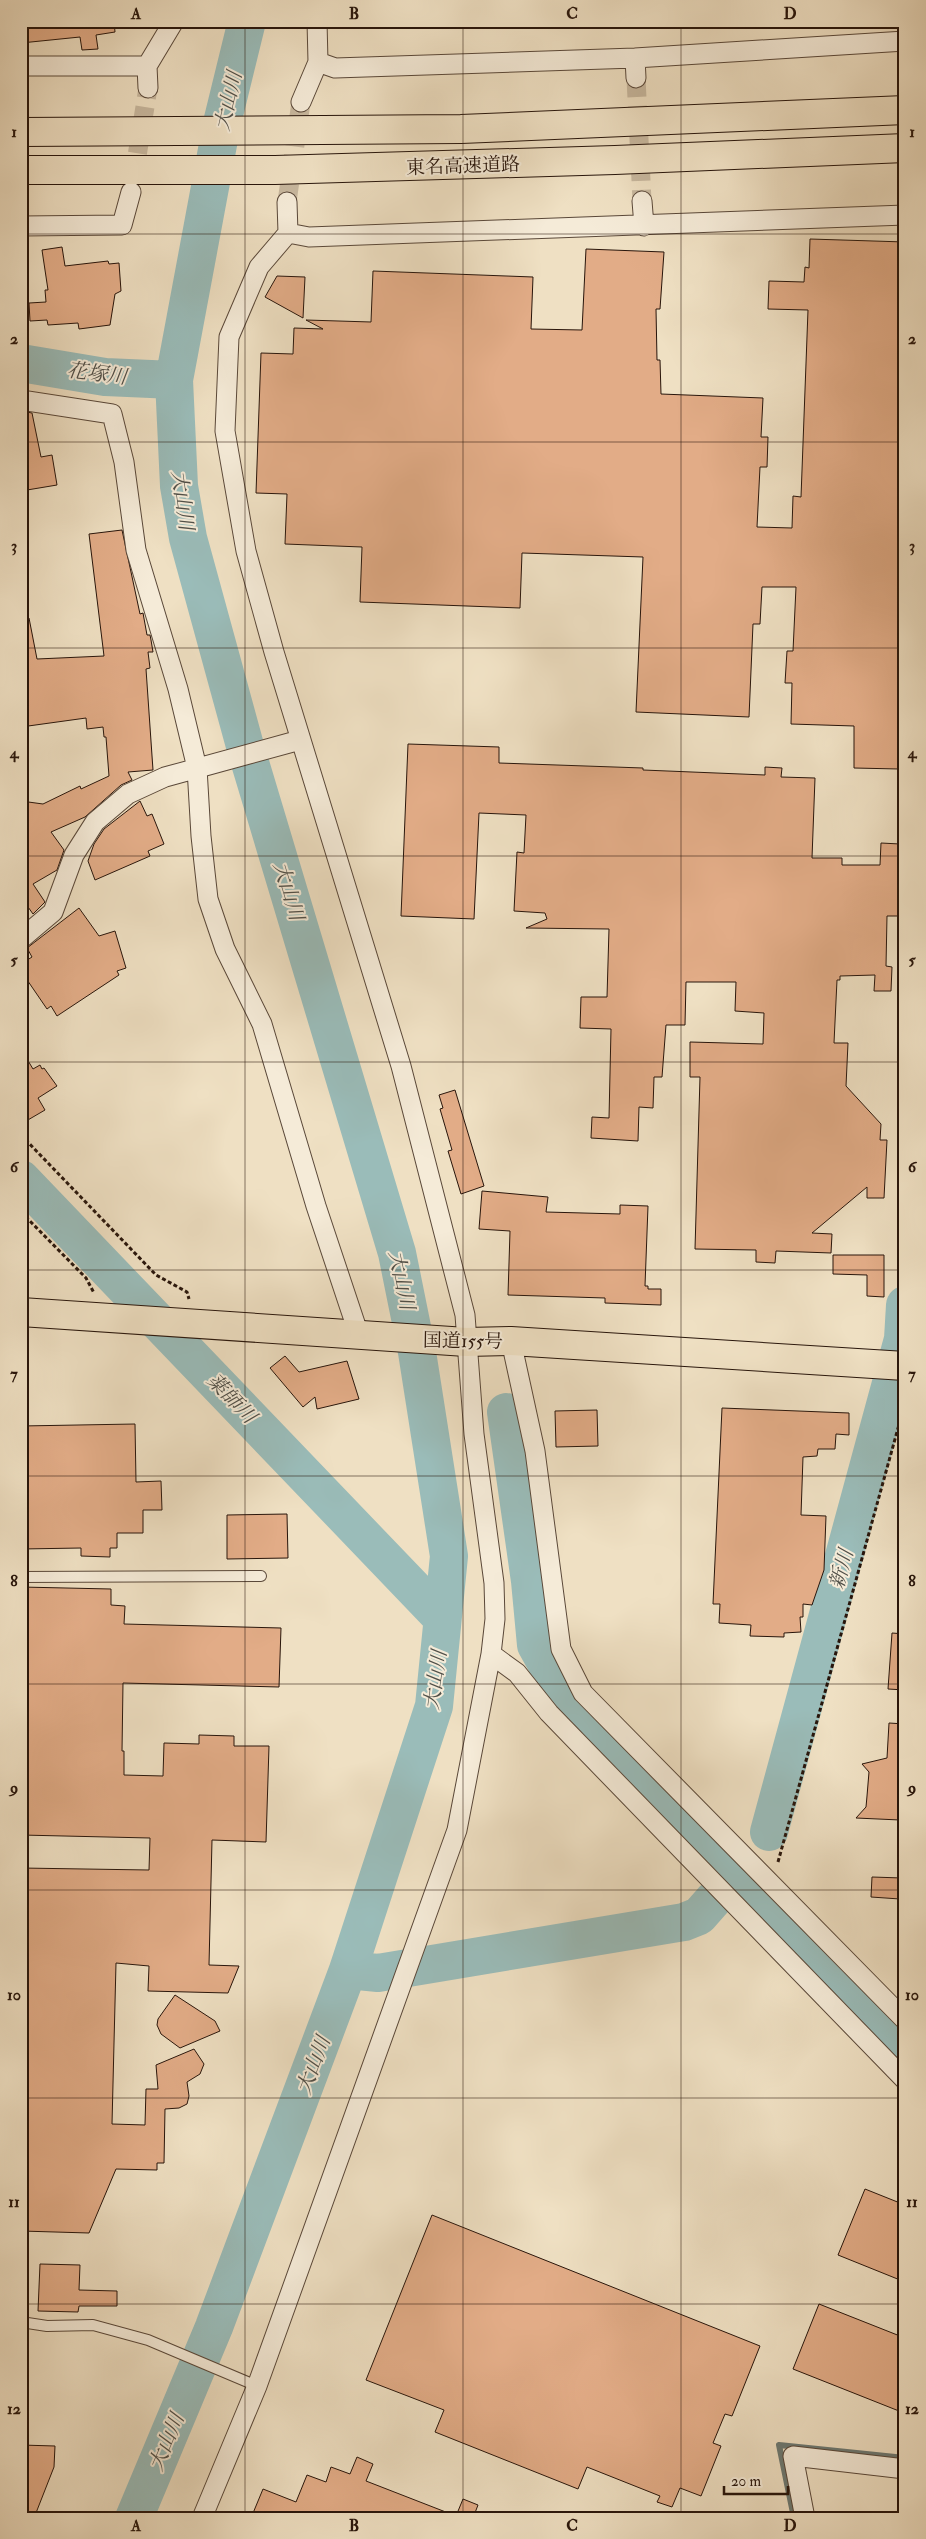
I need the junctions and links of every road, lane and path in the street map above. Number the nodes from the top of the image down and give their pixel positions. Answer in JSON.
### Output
{"nodes":[{"id":1,"x":174,"y":21,"type":"edge"},
{"id":2,"x":317,"y":21,"type":"edge"},
{"id":3,"x":905,"y":41,"type":"edge"},
{"id":4,"x":634,"y":58,"type":"junction"},
{"id":5,"x":318,"y":62,"type":"junction"},
{"id":6,"x":21,"y":66,"type":"edge"},
{"id":7,"x":147,"y":66,"type":"junction"},
{"id":8,"x":636,"y":78,"type":"tunnel mouth"},
{"id":9,"x":148,"y":88,"type":"tunnel mouth"},
{"id":10,"x":301,"y":102,"type":"tunnel mouth"},
{"id":11,"x":905,"y":110,"type":"edge"},
{"id":12,"x":21,"y":132,"type":"edge"},
{"id":13,"x":905,"y":148,"type":"edge"},
{"id":14,"x":21,"y":170,"type":"edge"},
{"id":15,"x":131,"y":192,"type":"tunnel mouth"},
{"id":16,"x":287,"y":202,"type":"tunnel mouth"},
{"id":17,"x":642,"y":202,"type":"tunnel mouth"},
{"id":18,"x":905,"y":215,"type":"edge"},
{"id":19,"x":21,"y":226,"type":"edge"},
{"id":20,"x":644,"y":226,"type":"junction"},
{"id":21,"x":288,"y":233,"type":"junction"},
{"id":22,"x":21,"y":400,"type":"edge"},
{"id":23,"x":300,"y":740,"type":"junction"},
{"id":24,"x":202,"y":767,"type":"junction"},
{"id":25,"x":21,"y":939,"type":"edge"},
{"id":26,"x":21,"y":1135,"type":"edge"},
{"id":27,"x":21,"y":1212,"type":"edge"},
{"id":28,"x":21,"y":1312,"type":"edge"},
{"id":29,"x":106,"y":1318,"type":"junction"},
{"id":30,"x":199,"y":1324,"type":"junction"},
{"id":31,"x":359,"y":1335,"type":"junction"},
{"id":32,"x":511,"y":1341,"type":"junction"},
{"id":33,"x":466,"y":1342,"type":"junction"},
{"id":34,"x":905,"y":1366,"type":"edge"},
{"id":35,"x":905,"y":1403,"type":"edge"},
{"id":36,"x":261,"y":1576,"type":"dead end"},
{"id":37,"x":21,"y":1577,"type":"edge"},
{"id":38,"x":491,"y":1654,"type":"junction"},
{"id":39,"x":772,"y":1885,"type":"junction"},
{"id":40,"x":905,"y":2020,"type":"edge"},
{"id":41,"x":905,"y":2080,"type":"edge"},
{"id":42,"x":21,"y":2322,"type":"edge"},
{"id":43,"x":257,"y":2386,"type":"junction"},
{"id":44,"x":905,"y":2469,"type":"edge"},
{"id":45,"x":202,"y":2518,"type":"edge"},
{"id":46,"x":805,"y":2518,"type":"edge"}],
"edges":[{"from":1,"to":7,"type":"street"},
{"from":2,"to":5,"type":"street"},
{"from":3,"to":4,"type":"street"},
{"from":4,"to":5,"type":"street"},
{"from":4,"to":8,"type":"street"},
{"from":5,"to":10,"type":"street"},
{"from":6,"to":7,"type":"street"},
{"from":7,"to":9,"type":"street"},
{"from":11,"to":12,"type":"highway","name":"東名高速道路"},
{"from":13,"to":14,"type":"highway","name":"東名高速道路"},
{"from":15,"to":19,"type":"street"},
{"from":16,"to":21,"type":"street"},
{"from":17,"to":20,"type":"street"},
{"from":18,"to":20,"type":"street"},
{"from":20,"to":21,"type":"street"},
{"from":21,"to":23,"type":"street"},
{"from":22,"to":24,"type":"street"},
{"from":23,"to":24,"type":"street"},
{"from":23,"to":33,"type":"street"},
{"from":24,"to":25,"type":"street"},
{"from":24,"to":31,"type":"street"},
{"from":26,"to":30,"type":"path"},
{"from":27,"to":29,"type":"path"},
{"from":28,"to":29,"type":"highway","name":"国道155号"},
{"from":29,"to":30,"type":"highway","name":"国道155号"},
{"from":30,"to":31,"type":"highway","name":"国道155号"},
{"from":31,"to":33,"type":"highway","name":"国道155号"},
{"from":32,"to":33,"type":"highway","name":"国道155号"},
{"from":32,"to":34,"type":"highway","name":"国道155号"},
{"from":32,"to":39,"type":"street"},
{"from":33,"to":38,"type":"street"},
{"from":35,"to":39,"type":"path"},
{"from":36,"to":37,"type":"lane"},
{"from":38,"to":41,"type":"street"},
{"from":38,"to":43,"type":"street"},
{"from":39,"to":40,"type":"street"},
{"from":42,"to":43,"type":"lane"},
{"from":43,"to":45,"type":"street"},
{"from":44,"to":46,"type":"street"}]}
